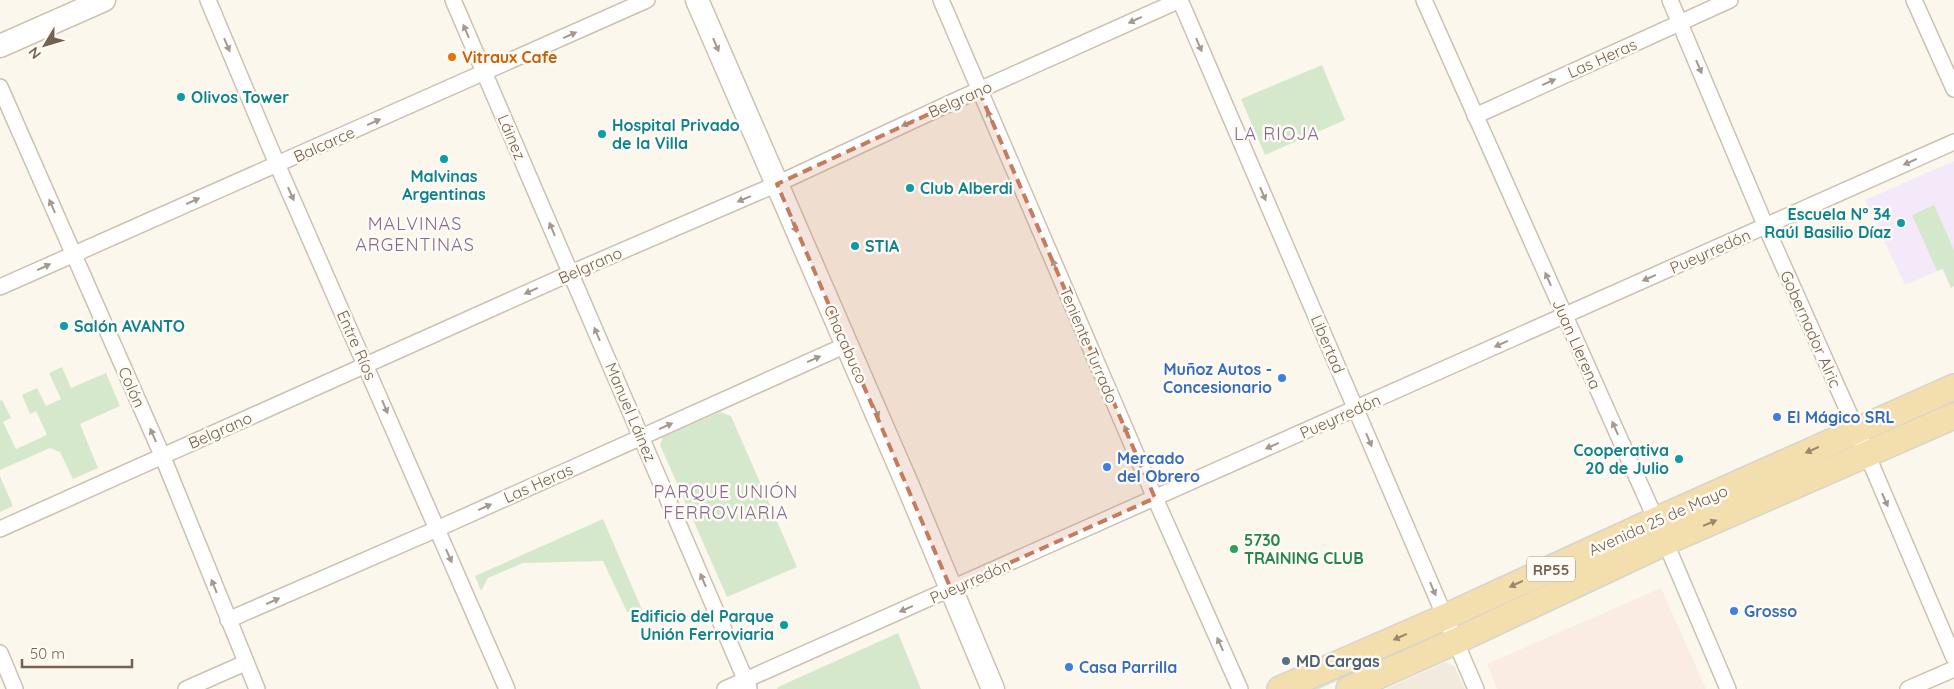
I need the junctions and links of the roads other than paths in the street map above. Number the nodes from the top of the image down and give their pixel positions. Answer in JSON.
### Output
{"nodes":[{"id":1,"x":104,"y":0,"type":"edge"},
{"id":2,"x":208,"y":0,"type":"edge"},
{"id":3,"x":453,"y":0,"type":"edge"},
{"id":4,"x":647,"y":0,"type":"edge"},
{"id":5,"x":697,"y":0,"type":"edge"},
{"id":6,"x":941,"y":0,"type":"edge"},
{"id":7,"x":1180,"y":0,"type":"edge"},
{"id":8,"x":1424,"y":0,"type":"edge"},
{"id":9,"x":1670,"y":0,"type":"edge"},
{"id":10,"x":1730,"y":0,"type":"edge"},
{"id":11,"x":1914,"y":0,"type":"edge"},
{"id":12,"x":1680,"y":22,"type":"junction"},
{"id":13,"x":0,"y":46,"type":"edge"},
{"id":14,"x":484,"y":73,"type":"junction"},
{"id":15,"x":0,"y":87,"type":"edge"},
{"id":16,"x":1954,"y":90,"type":"edge"},
{"id":17,"x":979,"y":91,"type":"junction"},
{"id":18,"x":1475,"y":116,"type":"junction"},
{"id":19,"x":1954,"y":142,"type":"edge"},
{"id":20,"x":277,"y":164,"type":"junction"},
{"id":21,"x":776,"y":184,"type":"junction"},
{"id":22,"x":1766,"y":227,"type":"junction"},
{"id":23,"x":73,"y":253,"type":"junction"},
{"id":24,"x":571,"y":273,"type":"junction"},
{"id":25,"x":0,"y":287,"type":"edge"},
{"id":26,"x":1565,"y":316,"type":"junction"},
{"id":27,"x":846,"y":345,"type":"junction"},
{"id":28,"x":367,"y":365,"type":"junction"},
{"id":29,"x":1954,"y":387,"type":"edge"},
{"id":30,"x":1356,"y":408,"type":"junction"},
{"id":31,"x":1954,"y":416,"type":"edge"},
{"id":32,"x":1857,"y":432,"type":"junction"},
{"id":33,"x":642,"y":437,"type":"junction"},
{"id":34,"x":1866,"y":455,"type":"junction"},
{"id":35,"x":162,"y":456,"type":"junction"},
{"id":36,"x":1155,"y":498,"type":"junction"},
{"id":37,"x":437,"y":528,"type":"junction"},
{"id":38,"x":0,"y":529,"type":"edge"},
{"id":39,"x":1661,"y":531,"type":"junction"},
{"id":40,"x":951,"y":590,"type":"junction"},
{"id":41,"x":1445,"y":617,"type":"junction"},
{"id":42,"x":228,"y":620,"type":"junction"},
{"id":43,"x":1454,"y":642,"type":"junction"},
{"id":44,"x":0,"y":653,"type":"edge"},
{"id":45,"x":1954,"y":658,"type":"edge"},
{"id":46,"x":245,"y":663,"type":"junction"},
{"id":47,"x":1954,"y":669,"type":"edge"},
{"id":48,"x":748,"y":684,"type":"edge"},
{"id":49,"x":15,"y":689,"type":"edge"},
{"id":50,"x":186,"y":689,"type":"edge"},
{"id":51,"x":257,"y":689,"type":"edge"},
{"id":52,"x":507,"y":689,"type":"edge"},
{"id":53,"x":725,"y":689,"type":"edge"},
{"id":54,"x":993,"y":689,"type":"edge"},
{"id":55,"x":1240,"y":689,"type":"edge"},
{"id":56,"x":1280,"y":689,"type":"edge"},
{"id":57,"x":1349,"y":689,"type":"edge"},
{"id":58,"x":1476,"y":689,"type":"edge"},
{"id":59,"x":1728,"y":689,"type":"edge"},
{"id":60,"x":1908,"y":689,"type":"edge"}],
"edges":[{"from":1,"to":13,"type":"street"},
{"from":2,"to":20,"type":"street","name":"Entre Ríos","one_way":true},
{"from":14,"to":3,"type":"street","name":"Láinez","one_way":true},
{"from":14,"to":4,"type":"street","name":"Balcarce","one_way":true},
{"from":5,"to":21,"type":"street","name":"Chacabuco","one_way":true},
{"from":6,"to":17,"type":"street","name":"Teniente Turrado"},
{"from":7,"to":17,"type":"street","name":"Belgrano","one_way":true},
{"from":7,"to":30,"type":"street","name":"Libertad","one_way":true},
{"from":8,"to":18,"type":"street","name":"Juan Llerena"},
{"from":9,"to":12,"type":"street","name":"Gobernador Alric"},
{"from":10,"to":12,"type":"street","name":"Las Heras"},
{"from":11,"to":16,"type":"street"},
{"from":18,"to":12,"type":"street","name":"Las Heras","one_way":true},
{"from":12,"to":22,"type":"street","name":"Gobernador Alric","one_way":true},
{"from":20,"to":14,"type":"street","name":"Balcarce","one_way":true},
{"from":24,"to":14,"type":"street","name":"Láinez","one_way":true},
{"from":23,"to":15,"type":"street","name":"Colón","one_way":true},
{"from":17,"to":21,"type":"street","name":"Belgrano","one_way":true},
{"from":36,"to":17,"type":"street","name":"Teniente Turrado","one_way":true},
{"from":26,"to":18,"type":"street","name":"Juan Llerena","one_way":true},
{"from":19,"to":22,"type":"street","name":"Pueyrredón","one_way":true},
{"from":23,"to":20,"type":"street","name":"Balcarce","one_way":true},
{"from":20,"to":28,"type":"street","name":"Entre Ríos","one_way":true},
{"from":21,"to":24,"type":"street","name":"Belgrano","one_way":true},
{"from":21,"to":27,"type":"street","name":"Chacabuco","one_way":true},
{"from":22,"to":26,"type":"street","name":"Pueyrredón","one_way":true},
{"from":22,"to":32,"type":"street","name":"Gobernador Alric"},
{"from":25,"to":23,"type":"street","name":"Balcarce","one_way":true},
{"from":35,"to":23,"type":"street","name":"Colón","one_way":true},
{"from":24,"to":28,"type":"street","name":"Belgrano","one_way":true},
{"from":33,"to":24,"type":"street","name":"Manuel Láinez","one_way":true},
{"from":26,"to":30,"type":"street","name":"Pueyrredón","one_way":true},
{"from":39,"to":26,"type":"street","name":"Juan Llerena","one_way":true},
{"from":33,"to":27,"type":"street","name":"Las Heras","one_way":true},
{"from":27,"to":40,"type":"street","name":"Chacabuco","one_way":true},
{"from":28,"to":35,"type":"street","name":"Belgrano"},
{"from":28,"to":37,"type":"street","name":"Entre Ríos","one_way":true},
{"from":29,"to":32,"type":"main road","name":"Avenida 25 de Mayo","number":"RP55"},
{"from":30,"to":36,"type":"street","name":"Pueyrredón","one_way":true},
{"from":30,"to":41,"type":"street","name":"Libertad","one_way":true},
{"from":31,"to":34,"type":"main road","name":"Avenida 25 de Mayo","number":"RP55"},
{"from":32,"to":34,"type":"street","name":"Gobernador Alric"},
{"from":32,"to":39,"type":"main road","name":"Avenida 25 de Mayo","number":"RP55","one_way":true},
{"from":37,"to":33,"type":"street","name":"Las Heras","one_way":true},
{"from":48,"to":33,"type":"street","name":"Manuel Láinez","one_way":true},
{"from":39,"to":34,"type":"main road","name":"Avenida 25 de Mayo","number":"RP55","one_way":true},
{"from":34,"to":45,"type":"street","name":"Gobernador Alric","one_way":true},
{"from":35,"to":38,"type":"street","name":"Belgrano"},
{"from":42,"to":35,"type":"street","name":"Colón","one_way":true},
{"from":36,"to":40,"type":"street","name":"Pueyrredón"},
{"from":55,"to":36,"type":"street","name":"Teniente Turrado","one_way":true},
{"from":42,"to":37,"type":"street","name":"Las Heras","one_way":true},
{"from":37,"to":52,"type":"street","name":"Entre Ríos","one_way":true},
{"from":39,"to":41,"type":"main road","name":"Avenida 25 de Mayo","number":"RP55","one_way":true},
{"from":39,"to":43,"type":"main road","name":"Avenida 25 de Mayo","number":"RP55"},
{"from":39,"to":59,"type":"street","name":"Juan Llerena"},
{"from":40,"to":48,"type":"street","name":"Pueyrredón","one_way":true},
{"from":40,"to":54,"type":"street","name":"Chacabuco"},
{"from":41,"to":43,"type":"street","name":"Libertad"},
{"from":41,"to":56,"type":"main road","name":"Avenida 25 de Mayo","number":"RP55","one_way":true},
{"from":42,"to":46,"type":"street","name":"Colón"},
{"from":43,"to":57,"type":"main road","name":"Avenida 25 de Mayo","number":"RP55"},
{"from":43,"to":58,"type":"street","name":"Libertad"},
{"from":44,"to":49,"type":"street"},
{"from":46,"to":50,"type":"street"},
{"from":46,"to":51,"type":"street","name":"Colón"},
{"from":47,"to":60,"type":"street"},
{"from":48,"to":53,"type":"street","name":"Pueyrredón"}]}
